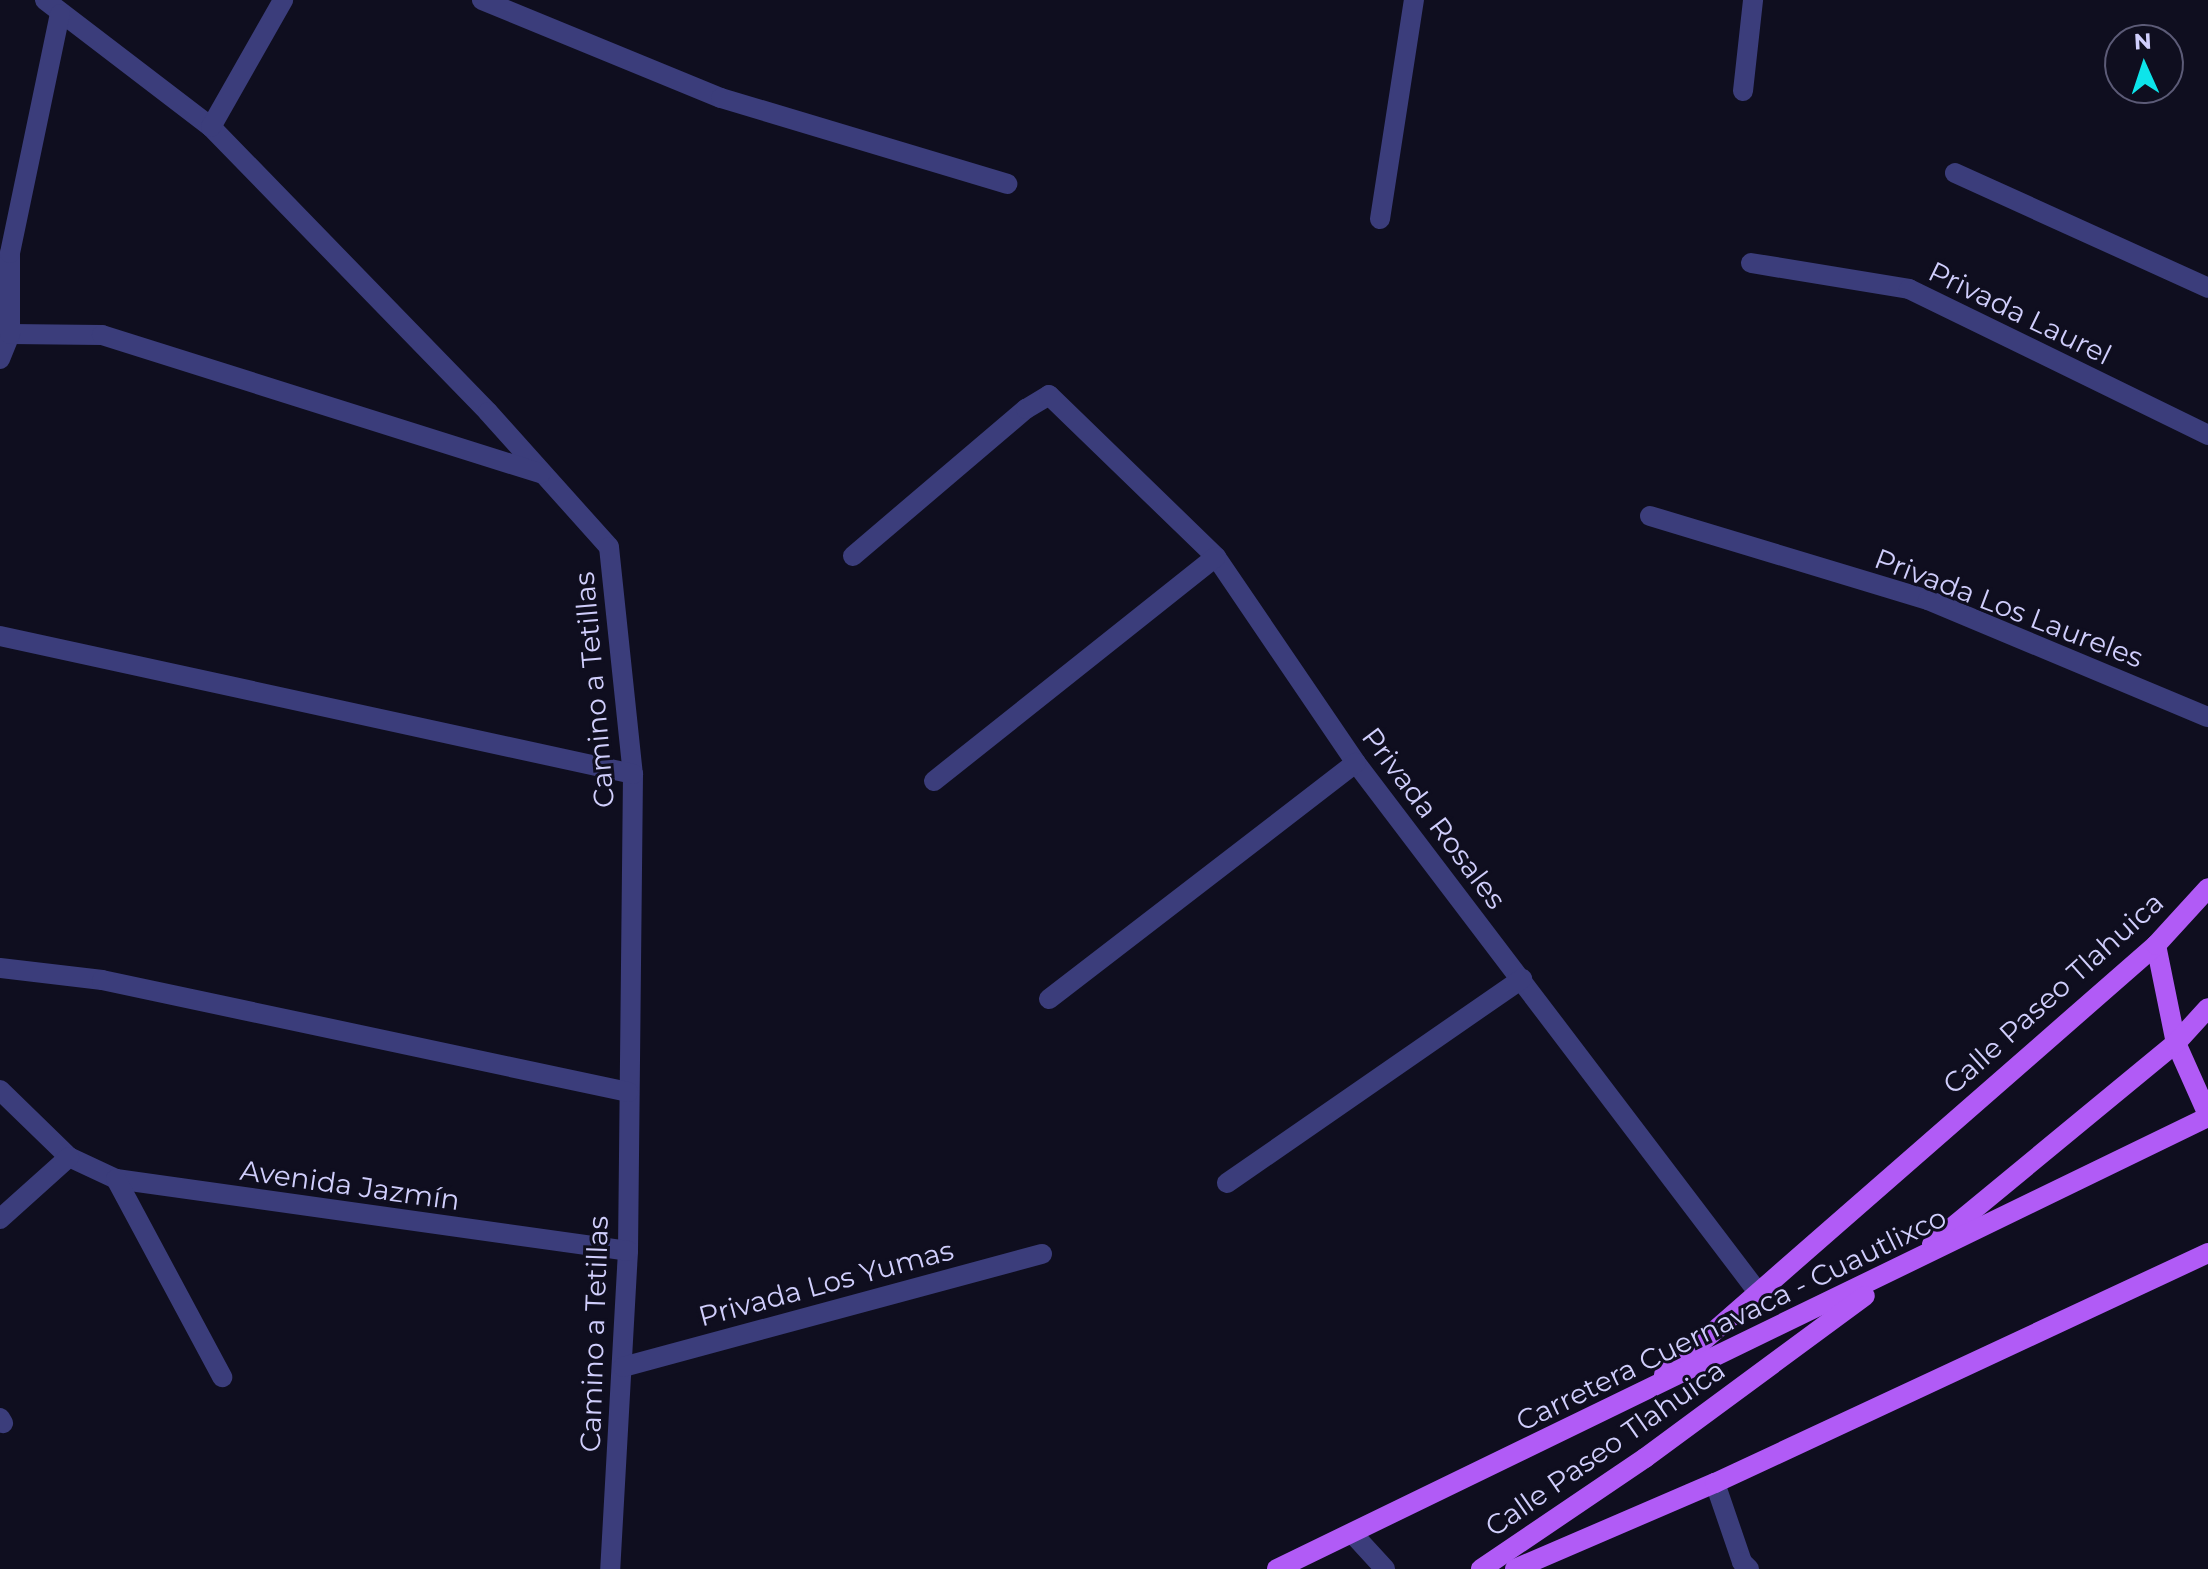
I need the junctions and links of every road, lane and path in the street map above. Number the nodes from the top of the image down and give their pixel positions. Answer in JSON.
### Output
{"nodes":[{"id":1,"x":283,"y":0,"type":"edge"},
{"id":2,"x":482,"y":0,"type":"edge"},
{"id":3,"x":1414,"y":0,"type":"edge"},
{"id":4,"x":1753,"y":0,"type":"edge"},
{"id":5,"x":52,"y":7,"type":"edge"},
{"id":6,"x":1743,"y":91,"type":"dead end"},
{"id":7,"x":211,"y":127,"type":"junction"},
{"id":8,"x":1955,"y":173,"type":"dead end"},
{"id":9,"x":1007,"y":184,"type":"dead end"},
{"id":10,"x":1380,"y":219,"type":"dead end"},
{"id":11,"x":1751,"y":263,"type":"dead end"},
{"id":12,"x":2208,"y":288,"type":"edge"},
{"id":13,"x":10,"y":334,"type":"junction"},
{"id":14,"x":0,"y":359,"type":"edge"},
{"id":15,"x":2208,"y":435,"type":"edge"},
{"id":16,"x":544,"y":474,"type":"junction"},
{"id":17,"x":1650,"y":516,"type":"dead end"},
{"id":18,"x":853,"y":556,"type":"dead end"},
{"id":19,"x":1216,"y":557,"type":"junction"},
{"id":20,"x":0,"y":636,"type":"edge"},
{"id":21,"x":2208,"y":717,"type":"edge"},
{"id":22,"x":1356,"y":763,"type":"junction"},
{"id":23,"x":633,"y":774,"type":"junction"},
{"id":24,"x":934,"y":781,"type":"dead end"},
{"id":25,"x":2208,"y":888,"type":"edge"},
{"id":26,"x":2156,"y":945,"type":"junction"},
{"id":27,"x":0,"y":968,"type":"edge"},
{"id":28,"x":1522,"y":979,"type":"junction"},
{"id":29,"x":1049,"y":999,"type":"dead end"},
{"id":30,"x":2208,"y":1008,"type":"edge"},
{"id":31,"x":2176,"y":1043,"type":"junction"},
{"id":32,"x":0,"y":1090,"type":"edge"},
{"id":33,"x":628,"y":1092,"type":"junction"},
{"id":34,"x":2208,"y":1116,"type":"edge"},
{"id":35,"x":69,"y":1157,"type":"junction"},
{"id":36,"x":116,"y":1179,"type":"junction"},
{"id":37,"x":1227,"y":1183,"type":"dead end"},
{"id":38,"x":0,"y":1219,"type":"edge"},
{"id":39,"x":628,"y":1251,"type":"junction"},
{"id":40,"x":2208,"y":1253,"type":"edge"},
{"id":41,"x":1042,"y":1254,"type":"dead end"},
{"id":42,"x":1905,"y":1267,"type":"junction"},
{"id":43,"x":1757,"y":1291,"type":"junction"},
{"id":44,"x":623,"y":1367,"type":"junction"},
{"id":45,"x":222,"y":1377,"type":"dead end"},
{"id":46,"x":1646,"y":1391,"type":"junction"},
{"id":47,"x":1715,"y":1483,"type":"junction"},
{"id":48,"x":1352,"y":1533,"type":"junction"},
{"id":49,"x":610,"y":1569,"type":"edge"},
{"id":50,"x":1277,"y":1569,"type":"edge"},
{"id":51,"x":1385,"y":1569,"type":"edge"},
{"id":52,"x":1481,"y":1569,"type":"edge"},
{"id":53,"x":1515,"y":1569,"type":"edge"},
{"id":54,"x":1749,"y":1569,"type":"edge"}],
"edges":[{"from":1,"to":7,"type":"street"},
{"from":2,"to":9,"type":"street"},
{"from":3,"to":10,"type":"street"},
{"from":4,"to":6,"type":"street"},
{"from":5,"to":7,"type":"street","name":"Camino a Tetillas"},
{"from":5,"to":13,"type":"street"},
{"from":7,"to":16,"type":"street","name":"Camino a Tetillas"},
{"from":8,"to":12,"type":"street"},
{"from":11,"to":15,"type":"street","name":"Privada Laurel"},
{"from":13,"to":14,"type":"street"},
{"from":13,"to":16,"type":"street"},
{"from":16,"to":23,"type":"street","name":"Camino a Tetillas"},
{"from":17,"to":21,"type":"street","name":"Privada Los Laureles"},
{"from":18,"to":19,"type":"street","name":"Privada Rosales"},
{"from":19,"to":22,"type":"street","name":"Privada Rosales"},
{"from":19,"to":24,"type":"street"},
{"from":20,"to":23,"type":"street"},
{"from":22,"to":28,"type":"street","name":"Privada Rosales"},
{"from":22,"to":29,"type":"street"},
{"from":23,"to":33,"type":"street","name":"Camino a Tetillas"},
{"from":25,"to":26,"type":"main road","name":"Calle Paseo Tlahuica"},
{"from":26,"to":31,"type":"main road"},
{"from":26,"to":43,"type":"main road","name":"Calle Paseo Tlahuica"},
{"from":27,"to":33,"type":"street"},
{"from":28,"to":37,"type":"street"},
{"from":28,"to":43,"type":"street","name":"Privada Rosales"},
{"from":30,"to":31,"type":"main road","name":"Calle Paseo Tlahuica"},
{"from":31,"to":34,"type":"main road"},
{"from":31,"to":42,"type":"main road","name":"Calle Paseo Tlahuica"},
{"from":32,"to":35,"type":"street","name":"Avenida Jazmín"},
{"from":33,"to":39,"type":"street","name":"Camino a Tetillas"},
{"from":34,"to":42,"type":"main road","name":"Carretera Cuernavaca - Cuautlixco"},
{"from":35,"to":36,"type":"street","name":"Avenida Jazmín"},
{"from":35,"to":38,"type":"street"},
{"from":36,"to":39,"type":"street","name":"Avenida Jazmín"},
{"from":36,"to":45,"type":"street"},
{"from":39,"to":44,"type":"street","name":"Camino a Tetillas"},
{"from":40,"to":47,"type":"main road"},
{"from":41,"to":44,"type":"street","name":"Privada Los Yumas"},
{"from":42,"to":46,"type":"main road","name":"Carretera Cuernavaca - Cuautlixco"},
{"from":42,"to":52,"type":"main road","name":"Calle Paseo Tlahuica"},
{"from":43,"to":46,"type":"main road","name":"Calle Paseo Tlahuica"},
{"from":44,"to":49,"type":"street","name":"Camino a Tetillas"},
{"from":46,"to":48,"type":"main road","name":"Carretera Cuernavaca - Cuautlixco"},
{"from":47,"to":53,"type":"main road"},
{"from":47,"to":54,"type":"street"},
{"from":48,"to":50,"type":"main road","name":"Carretera Cuernavaca - Cuautlixco"},
{"from":48,"to":51,"type":"street"}]}
